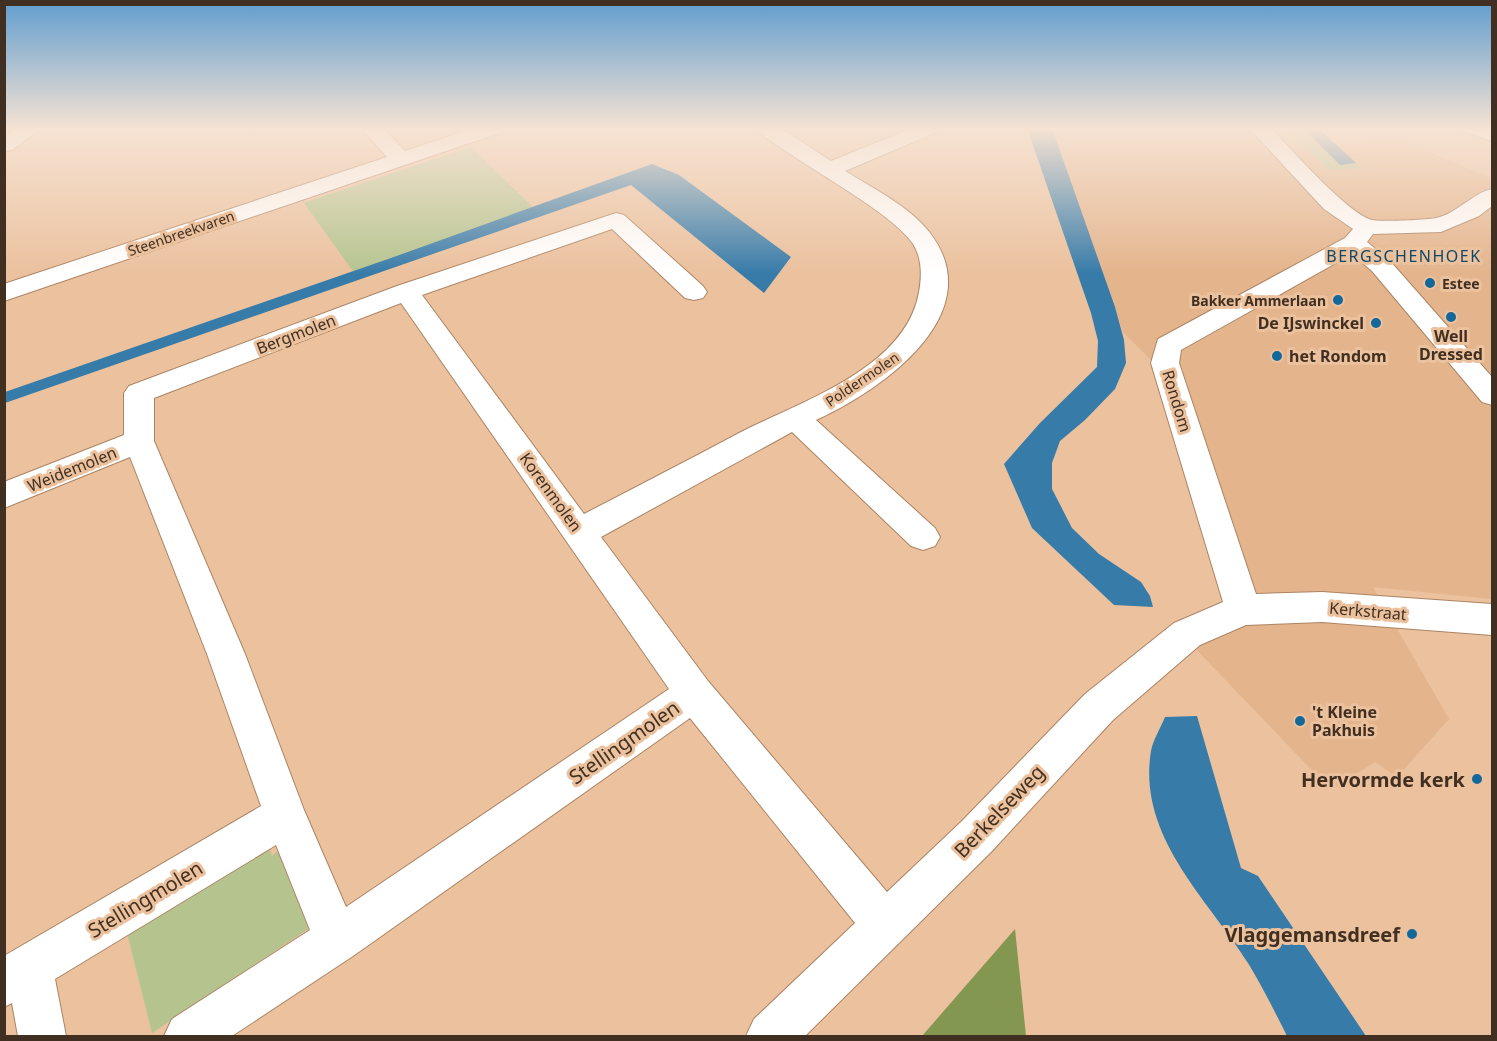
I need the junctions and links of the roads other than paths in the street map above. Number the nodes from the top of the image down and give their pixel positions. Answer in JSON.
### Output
{"nodes":[{"id":1,"x":349,"y":177,"type":"edge"},
{"id":2,"x":839,"y":177,"type":"edge"},
{"id":3,"x":1306,"y":177,"type":"edge"},
{"id":4,"x":1492,"y":196,"type":"edge"},
{"id":5,"x":1360,"y":235,"type":"junction"},
{"id":6,"x":406,"y":292,"type":"junction"},
{"id":7,"x":694,"y":292,"type":"dead end"},
{"id":8,"x":4,"y":293,"type":"edge"},
{"id":9,"x":1492,"y":395,"type":"edge"},
{"id":10,"x":795,"y":417,"type":"junction"},
{"id":11,"x":139,"y":441,"type":"junction"},
{"id":12,"x":4,"y":496,"type":"edge"},
{"id":13,"x":580,"y":532,"type":"junction"},
{"id":14,"x":923,"y":537,"type":"dead end"},
{"id":15,"x":1243,"y":610,"type":"junction"},
{"id":16,"x":1492,"y":620,"type":"edge"},
{"id":17,"x":694,"y":693,"type":"junction"},
{"id":18,"x":285,"y":815,"type":"junction"},
{"id":19,"x":885,"y":924,"type":"junction"},
{"id":20,"x":338,"y":940,"type":"junction"},
{"id":21,"x":18,"y":982,"type":"edge"},
{"id":22,"x":42,"y":1036,"type":"edge"},
{"id":23,"x":189,"y":1036,"type":"edge"},
{"id":24,"x":771,"y":1036,"type":"edge"}],
"edges":[{"from":1,"to":8,"type":"street","name":"Steenbreekvaren"},
{"from":2,"to":10,"type":"street","name":"Poldermolen"},
{"from":3,"to":5,"type":"street"},
{"from":4,"to":5,"type":"street"},
{"from":5,"to":9,"type":"street"},
{"from":5,"to":15,"type":"street","name":"Rondom"},
{"from":6,"to":7,"type":"street","name":"Bergmolen"},
{"from":6,"to":11,"type":"street","name":"Bergmolen"},
{"from":6,"to":13,"type":"street","name":"Korenmolen"},
{"from":10,"to":13,"type":"street","name":"Poldermolen"},
{"from":10,"to":14,"type":"street"},
{"from":11,"to":12,"type":"street","name":"Weidemolen"},
{"from":11,"to":18,"type":"street","name":"Bergmolen"},
{"from":13,"to":17,"type":"street","name":"Korenmolen"},
{"from":15,"to":16,"type":"street","name":"Kerkstraat"},
{"from":15,"to":19,"type":"street","name":"Berkelseweg"},
{"from":17,"to":19,"type":"street","name":"Stellingmolen"},
{"from":17,"to":20,"type":"street","name":"Stellingmolen"},
{"from":18,"to":20,"type":"street"},
{"from":18,"to":21,"type":"street","name":"Stellingmolen"},
{"from":19,"to":24,"type":"street","name":"Berkelseweg"},
{"from":20,"to":23,"type":"street","name":"Stellingmolen"},
{"from":21,"to":22,"type":"street","name":"Stellingmolen"}]}
